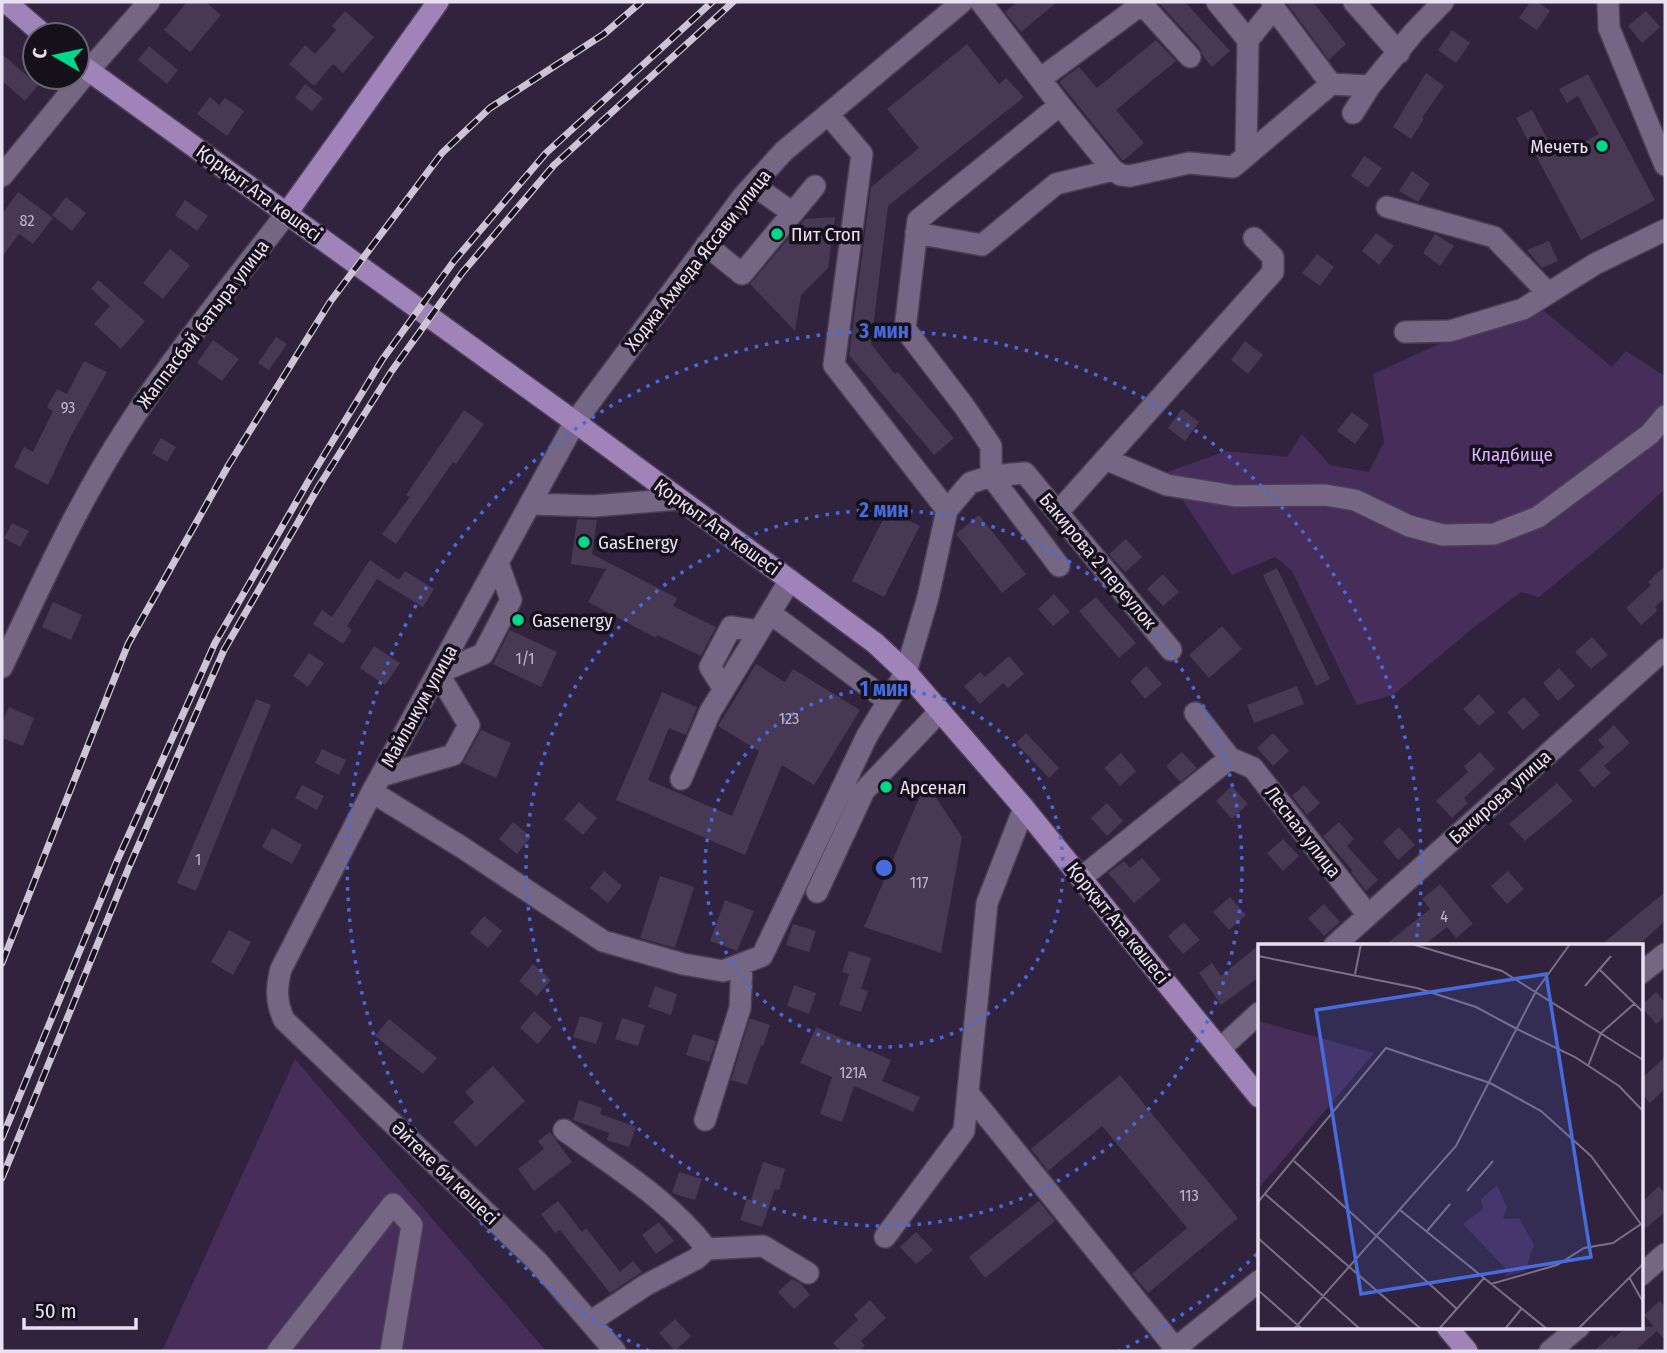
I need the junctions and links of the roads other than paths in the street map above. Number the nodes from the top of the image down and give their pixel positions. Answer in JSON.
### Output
{"nodes":[{"id":1,"x":6,"y":2,"type":"edge"},
{"id":2,"x":149,"y":2,"type":"edge"},
{"id":3,"x":438,"y":2,"type":"edge"},
{"id":4,"x":962,"y":2,"type":"edge"},
{"id":5,"x":981,"y":2,"type":"edge"},
{"id":6,"x":1217,"y":2,"type":"edge"},
{"id":7,"x":1354,"y":2,"type":"edge"},
{"id":8,"x":1443,"y":2,"type":"edge"},
{"id":9,"x":1608,"y":2,"type":"edge"},
{"id":10,"x":1141,"y":3,"type":"edge"},
{"id":11,"x":1273,"y":5,"type":"edge"},
{"id":12,"x":28,"y":21,"type":"edge"},
{"id":13,"x":1248,"y":40,"type":"junction"},
{"id":14,"x":1399,"y":53,"type":"junction"},
{"id":15,"x":1190,"y":57,"type":"dead end"},
{"id":16,"x":91,"y":58,"type":"edge"},
{"id":17,"x":91,"y":73,"type":"edge"},
{"id":18,"x":1040,"y":79,"type":"junction"},
{"id":19,"x":1331,"y":84,"type":"junction"},
{"id":20,"x":1370,"y":86,"type":"junction"},
{"id":21,"x":64,"y":91,"type":"edge"},
{"id":22,"x":1060,"y":105,"type":"junction"},
{"id":23,"x":1353,"y":113,"type":"dead end"},
{"id":24,"x":828,"y":114,"type":"junction"},
{"id":25,"x":1246,"y":156,"type":"junction"},
{"id":26,"x":1665,"y":165,"type":"edge"},
{"id":27,"x":1113,"y":170,"type":"junction"},
{"id":28,"x":2,"y":176,"type":"edge"},
{"id":29,"x":753,"y":185,"type":"junction"},
{"id":30,"x":815,"y":186,"type":"dead end"},
{"id":31,"x":1387,"y":207,"type":"dead end"},
{"id":32,"x":287,"y":213,"type":"junction"},
{"id":33,"x":793,"y":213,"type":"junction"},
{"id":34,"x":1665,"y":230,"type":"edge"},
{"id":35,"x":916,"y":233,"type":"junction"},
{"id":36,"x":1254,"y":238,"type":"dead end"},
{"id":37,"x":706,"y":245,"type":"junction"},
{"id":38,"x":1548,"y":293,"type":"junction"},
{"id":39,"x":1405,"y":332,"type":"dead end"},
{"id":40,"x":1665,"y":416,"type":"edge"},
{"id":41,"x":575,"y":422,"type":"junction"},
{"id":42,"x":1105,"y":459,"type":"junction"},
{"id":43,"x":991,"y":476,"type":"junction"},
{"id":44,"x":679,"y":499,"type":"junction"},
{"id":45,"x":531,"y":503,"type":"junction"},
{"id":46,"x":947,"y":510,"type":"junction"},
{"id":47,"x":1058,"y":512,"type":"junction"},
{"id":48,"x":498,"y":563,"type":"junction"},
{"id":49,"x":1059,"y":566,"type":"dead end"},
{"id":50,"x":790,"y":580,"type":"junction"},
{"id":51,"x":765,"y":622,"type":"junction"},
{"id":52,"x":1665,"y":649,"type":"edge"},
{"id":53,"x":1171,"y":650,"type":"dead end"},
{"id":54,"x":2,"y":667,"type":"edge"},
{"id":55,"x":906,"y":672,"type":"junction"},
{"id":56,"x":438,"y":673,"type":"junction"},
{"id":57,"x":888,"y":701,"type":"junction"},
{"id":58,"x":940,"y":711,"type":"junction"},
{"id":59,"x":1195,"y":713,"type":"dead end"},
{"id":60,"x":1230,"y":758,"type":"junction"},
{"id":61,"x":681,"y":779,"type":"dead end"},
{"id":62,"x":377,"y":784,"type":"junction"},
{"id":63,"x":1024,"y":808,"type":"junction"},
{"id":64,"x":1082,"y":878,"type":"junction"},
{"id":65,"x":817,"y":892,"type":"dead end"},
{"id":66,"x":1368,"y":915,"type":"junction"},
{"id":67,"x":1336,"y":944,"type":"edge"},
{"id":68,"x":1665,"y":954,"type":"edge"},
{"id":69,"x":742,"y":964,"type":"junction"},
{"id":70,"x":1642,"y":972,"type":"edge"},
{"id":71,"x":277,"y":996,"type":"joint"},
{"id":72,"x":1258,"y":1014,"type":"edge"},
{"id":73,"x":1220,"y":1049,"type":"junction"},
{"id":74,"x":968,"y":1093,"type":"junction"},
{"id":75,"x":1258,"y":1096,"type":"edge"},
{"id":76,"x":705,"y":1119,"type":"dead end"},
{"id":77,"x":565,"y":1130,"type":"dead end"},
{"id":78,"x":885,"y":1237,"type":"dead end"},
{"id":79,"x":707,"y":1250,"type":"junction"},
{"id":80,"x":1665,"y":1254,"type":"edge"},
{"id":81,"x":808,"y":1273,"type":"dead end"},
{"id":82,"x":1642,"y":1274,"type":"edge"},
{"id":83,"x":1258,"y":1282,"type":"edge"},
{"id":84,"x":590,"y":1322,"type":"junction"},
{"id":85,"x":1448,"y":1328,"type":"edge"},
{"id":86,"x":1578,"y":1328,"type":"edge"},
{"id":87,"x":1174,"y":1350,"type":"edge"},
{"id":88,"x":278,"y":1351,"type":"edge"},
{"id":89,"x":391,"y":1351,"type":"edge"},
{"id":90,"x":615,"y":1351,"type":"edge"},
{"id":91,"x":1467,"y":1351,"type":"edge"},
{"id":92,"x":1550,"y":1351,"type":"edge"}],
"edges":[{"from":1,"to":12,"type":"main road"},
{"from":2,"to":16,"type":"street"},
{"from":3,"to":32,"type":"main road","name":"Жаппасбай батыра улица"},
{"from":4,"to":24,"type":"street","name":"Ходжа Ахмеда Яссави улица"},
{"from":5,"to":18,"type":"street"},
{"from":6,"to":13,"type":"street"},
{"from":7,"to":14,"type":"street"},
{"from":8,"to":14,"type":"street"},
{"from":9,"to":26,"type":"street"},
{"from":10,"to":15,"type":"street"},
{"from":10,"to":18,"type":"street"},
{"from":11,"to":13,"type":"street"},
{"from":11,"to":19,"type":"street"},
{"from":13,"to":25,"type":"street"},
{"from":14,"to":20,"type":"street"},
{"from":17,"to":32,"type":"main road","name":"Қорқыт Ата көшесі"},
{"from":18,"to":22,"type":"street"},
{"from":19,"to":20,"type":"street"},
{"from":19,"to":25,"type":"street"},
{"from":20,"to":23,"type":"street"},
{"from":21,"to":28,"type":"street"},
{"from":22,"to":27,"type":"street"},
{"from":22,"to":35,"type":"street"},
{"from":24,"to":29,"type":"street","name":"Ходжа Ахмеда Яссави улица"},
{"from":24,"to":46,"type":"street"},
{"from":25,"to":27,"type":"street"},
{"from":27,"to":35,"type":"street"},
{"from":29,"to":33,"type":"street"},
{"from":29,"to":37,"type":"street","name":"Ходжа Ахмеда Яссави улица"},
{"from":30,"to":33,"type":"street"},
{"from":31,"to":38,"type":"street"},
{"from":32,"to":41,"type":"main road","name":"Қорқыт Ата көшесі"},
{"from":32,"to":54,"type":"street","name":"Жаппасбай батыра улица"},
{"from":33,"to":37,"type":"street"},
{"from":34,"to":38,"type":"street"},
{"from":35,"to":43,"type":"street"},
{"from":36,"to":42,"type":"street"},
{"from":37,"to":41,"type":"street","name":"Ходжа Ахмеда Яссави улица"},
{"from":38,"to":39,"type":"street"},
{"from":40,"to":42,"type":"street"},
{"from":41,"to":44,"type":"main road","name":"Қорқыт Ата көшесі"},
{"from":41,"to":45,"type":"street","name":"Майлыкум улица"},
{"from":42,"to":47,"type":"street"},
{"from":43,"to":46,"type":"street"},
{"from":43,"to":47,"type":"street","name":"Бакирова 2 переулок"},
{"from":43,"to":49,"type":"street"},
{"from":44,"to":45,"type":"street"},
{"from":44,"to":50,"type":"main road","name":"Қорқыт Ата көшесі"},
{"from":45,"to":48,"type":"street","name":"Майлыкум улица"},
{"from":46,"to":55,"type":"street"},
{"from":47,"to":53,"type":"street","name":"Бакирова 2 переулок"},
{"from":48,"to":56,"type":"street","name":"Майлыкум улица"},
{"from":48,"to":56,"type":"street"},
{"from":50,"to":51,"type":"street"},
{"from":50,"to":55,"type":"main road","name":"Қорқыт Ата көшесі"},
{"from":51,"to":57,"type":"street"},
{"from":51,"to":61,"type":"street"},
{"from":52,"to":66,"type":"street","name":"Бакирова улица"},
{"from":55,"to":57,"type":"street"},
{"from":55,"to":58,"type":"main road","name":"Қорқыт Ата көшесі"},
{"from":56,"to":62,"type":"street","name":"Майлыкум улица"},
{"from":56,"to":62,"type":"street"},
{"from":57,"to":69,"type":"street"},
{"from":58,"to":63,"type":"main road","name":"Қорқыт Ата көшесі"},
{"from":58,"to":65,"type":"street"},
{"from":59,"to":60,"type":"street"},
{"from":60,"to":64,"type":"street"},
{"from":60,"to":66,"type":"street","name":"Лесная улица"},
{"from":62,"to":69,"type":"street"},
{"from":62,"to":71,"type":"street","name":"Майлыкум улица"},
{"from":63,"to":64,"type":"main road","name":"Қорқыт Ата көшесі"},
{"from":63,"to":74,"type":"street"},
{"from":64,"to":73,"type":"main road","name":"Қорқыт Ата көшесі"},
{"from":66,"to":67,"type":"street","name":"Бакирова улица"},
{"from":68,"to":70,"type":"street"},
{"from":69,"to":76,"type":"street"},
{"from":71,"to":84,"type":"street","name":"Әйтеке би көшесі"},
{"from":72,"to":73,"type":"street"},
{"from":73,"to":75,"type":"main road","name":"Қорқыт Ата көшесі"},
{"from":74,"to":78,"type":"street"},
{"from":74,"to":87,"type":"street"},
{"from":77,"to":79,"type":"street"},
{"from":79,"to":81,"type":"street"},
{"from":79,"to":84,"type":"street"},
{"from":80,"to":82,"type":"street"},
{"from":83,"to":87,"type":"street"},
{"from":84,"to":90,"type":"street","name":"Әйтеке би көшесі"},
{"from":85,"to":91,"type":"main road"},
{"from":86,"to":92,"type":"street"},
{"from":88,"to":89,"type":"street"}]}
